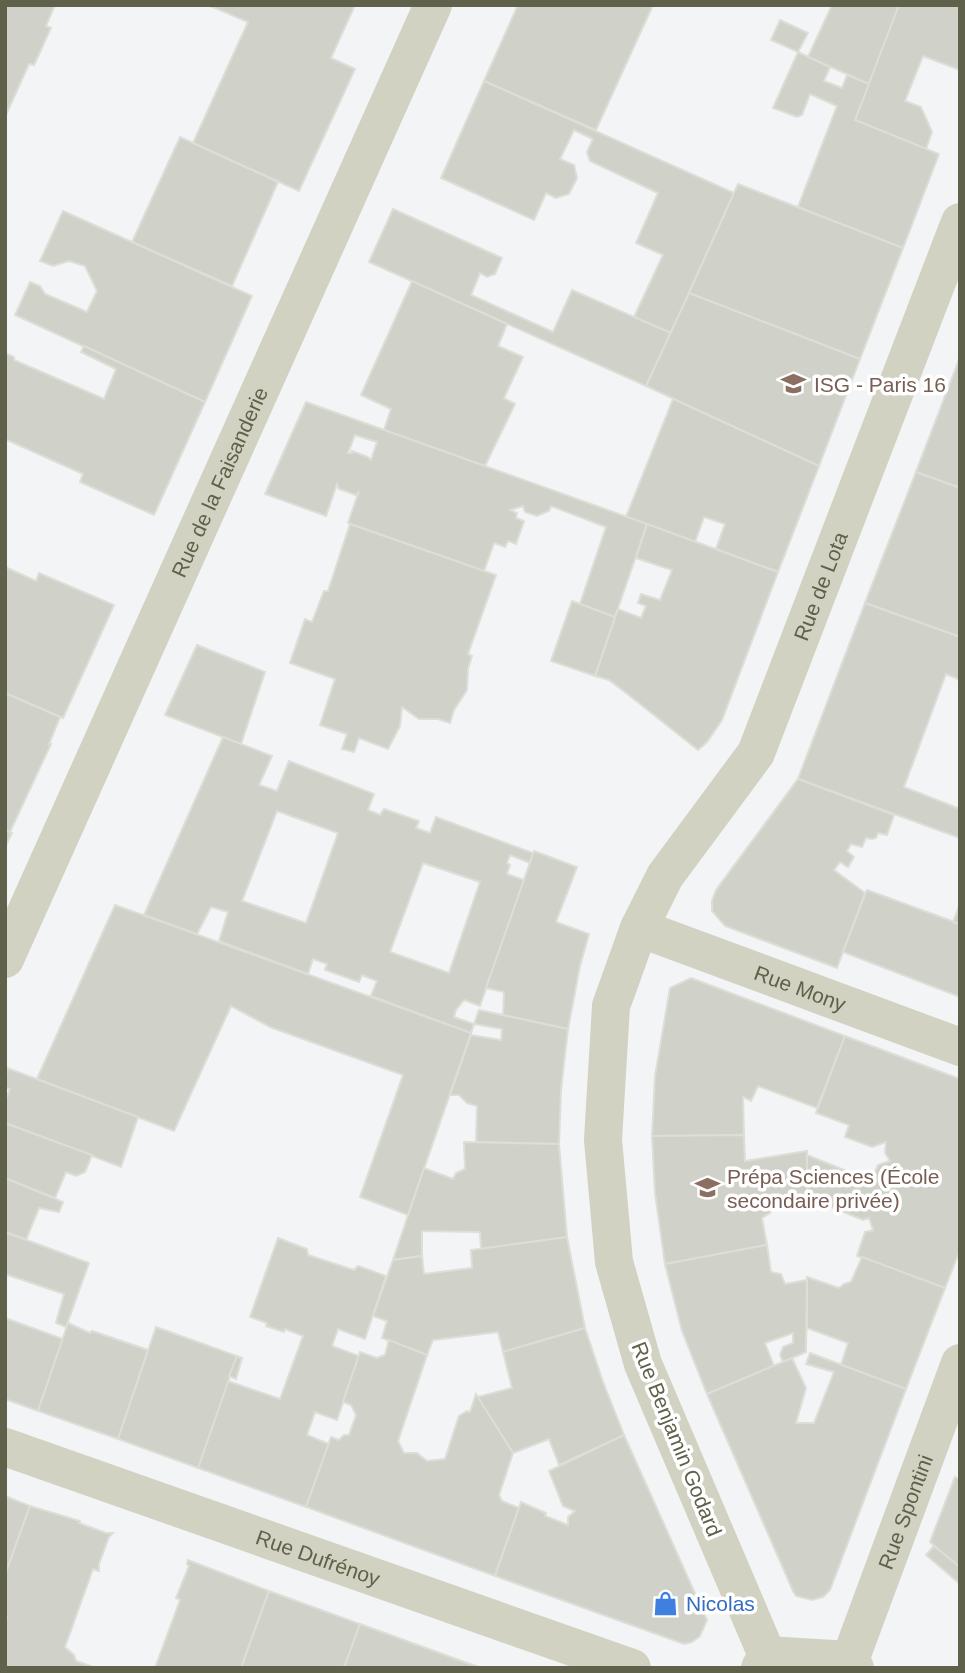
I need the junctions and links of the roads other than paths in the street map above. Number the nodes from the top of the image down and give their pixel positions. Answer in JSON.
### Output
{"nodes":[{"id":1,"x":433,"y":5,"type":"edge"},
{"id":2,"x":960,"y":222,"type":"edge"},
{"id":3,"x":639,"y":929,"type":"junction"},
{"id":4,"x":5,"y":959,"type":"edge"},
{"id":5,"x":960,"y":1047,"type":"edge"},
{"id":6,"x":960,"y":1363,"type":"edge"},
{"id":7,"x":5,"y":1447,"type":"edge"},
{"id":8,"x":763,"y":1661,"type":"edge"},
{"id":9,"x":853,"y":1664,"type":"edge"},
{"id":10,"x":632,"y":1668,"type":"edge"}],
"edges":[{"from":1,"to":4,"type":"street","name":"Rue de la Faisanderie"},
{"from":2,"to":3,"type":"street","name":"Rue de Lota"},
{"from":3,"to":5,"type":"street","name":"Rue Mony"},
{"from":3,"to":8,"type":"street","name":"Rue Benjamin Godard"},
{"from":6,"to":9,"type":"street","name":"Rue Spontini"},
{"from":7,"to":10,"type":"street","name":"Rue Dufrénoy"},
{"from":8,"to":9,"type":"street"}]}
